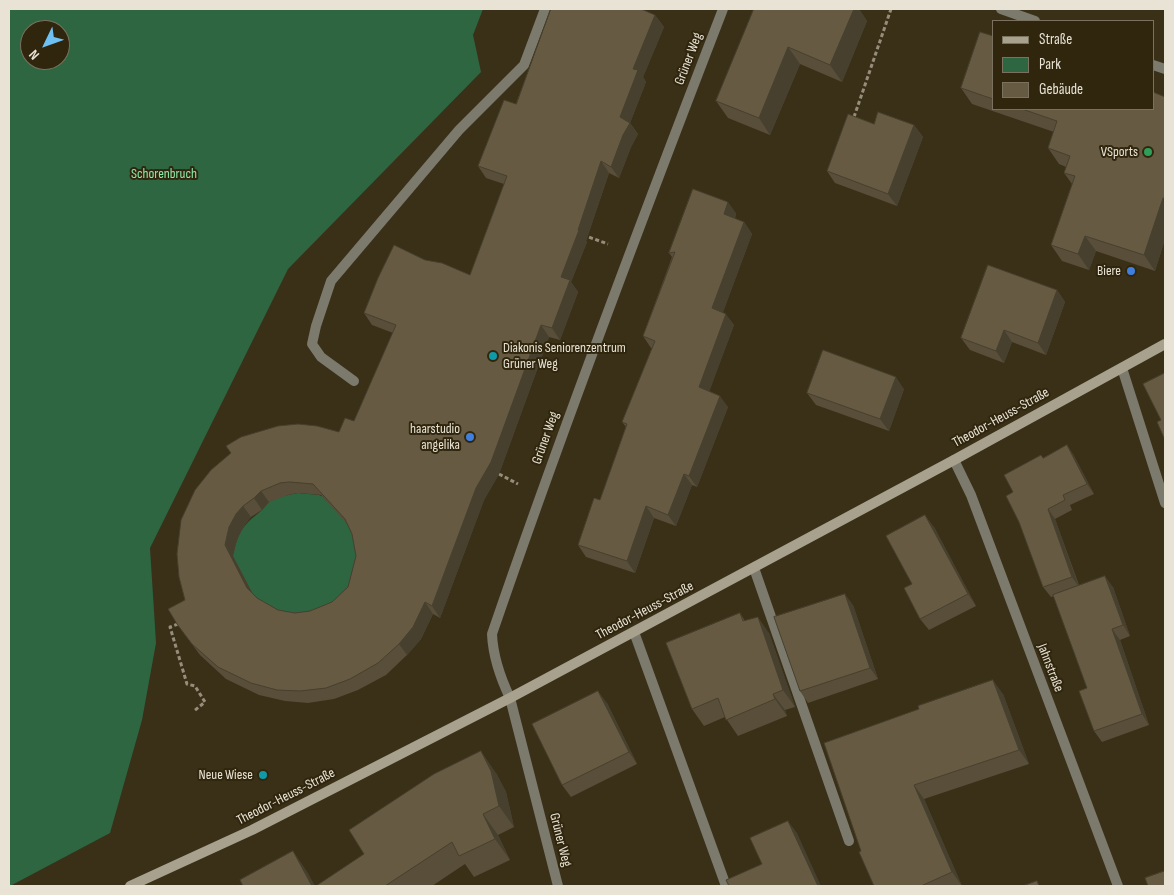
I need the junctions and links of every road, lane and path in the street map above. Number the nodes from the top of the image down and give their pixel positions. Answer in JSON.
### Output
{"nodes":[{"id":1,"x":545,"y":9,"type":"edge"},
{"id":2,"x":723,"y":9,"type":"edge"},
{"id":3,"x":891,"y":9,"type":"edge"},
{"id":4,"x":1001,"y":9,"type":"edge"},
{"id":5,"x":1032,"y":20,"type":"edge"},
{"id":6,"x":854,"y":117,"type":"edge"},
{"id":7,"x":578,"y":233,"type":"edge"},
{"id":8,"x":629,"y":252,"type":"junction"},
{"id":9,"x":1165,"y":344,"type":"edge"},
{"id":10,"x":1122,"y":368,"type":"junction"},
{"id":11,"x":354,"y":381,"type":"dead end"},
{"id":12,"x":954,"y":460,"type":"junction"},
{"id":13,"x":1165,"y":503,"type":"edge"},
{"id":14,"x":754,"y":568,"type":"junction"},
{"id":15,"x":178,"y":624,"type":"edge"},
{"id":16,"x":634,"y":632,"type":"junction"},
{"id":17,"x":510,"y":698,"type":"junction"},
{"id":18,"x":194,"y":711,"type":"dead end"},
{"id":19,"x":849,"y":841,"type":"edge"},
{"id":20,"x":130,"y":886,"type":"edge"},
{"id":21,"x":558,"y":886,"type":"edge"},
{"id":22,"x":726,"y":886,"type":"edge"},
{"id":23,"x":1118,"y":886,"type":"edge"}],
"edges":[{"from":1,"to":11,"type":"street"},
{"from":2,"to":8,"type":"street","name":"Grüner Weg"},
{"from":3,"to":6,"type":"path"},
{"from":4,"to":5,"type":"street"},
{"from":7,"to":8,"type":"path"},
{"from":8,"to":17,"type":"street","name":"Grüner Weg"},
{"from":9,"to":10,"type":"main road","name":"Theodor-Heuss-Straße"},
{"from":10,"to":12,"type":"main road","name":"Theodor-Heuss-Straße"},
{"from":10,"to":13,"type":"street"},
{"from":12,"to":14,"type":"main road","name":"Theodor-Heuss-Straße"},
{"from":12,"to":23,"type":"street","name":"Jahnstraße"},
{"from":14,"to":16,"type":"main road","name":"Theodor-Heuss-Straße"},
{"from":14,"to":19,"type":"street"},
{"from":15,"to":18,"type":"path"},
{"from":16,"to":17,"type":"main road","name":"Theodor-Heuss-Straße"},
{"from":16,"to":22,"type":"street"},
{"from":17,"to":20,"type":"main road","name":"Theodor-Heuss-Straße"},
{"from":17,"to":21,"type":"street","name":"Grüner Weg"}]}
